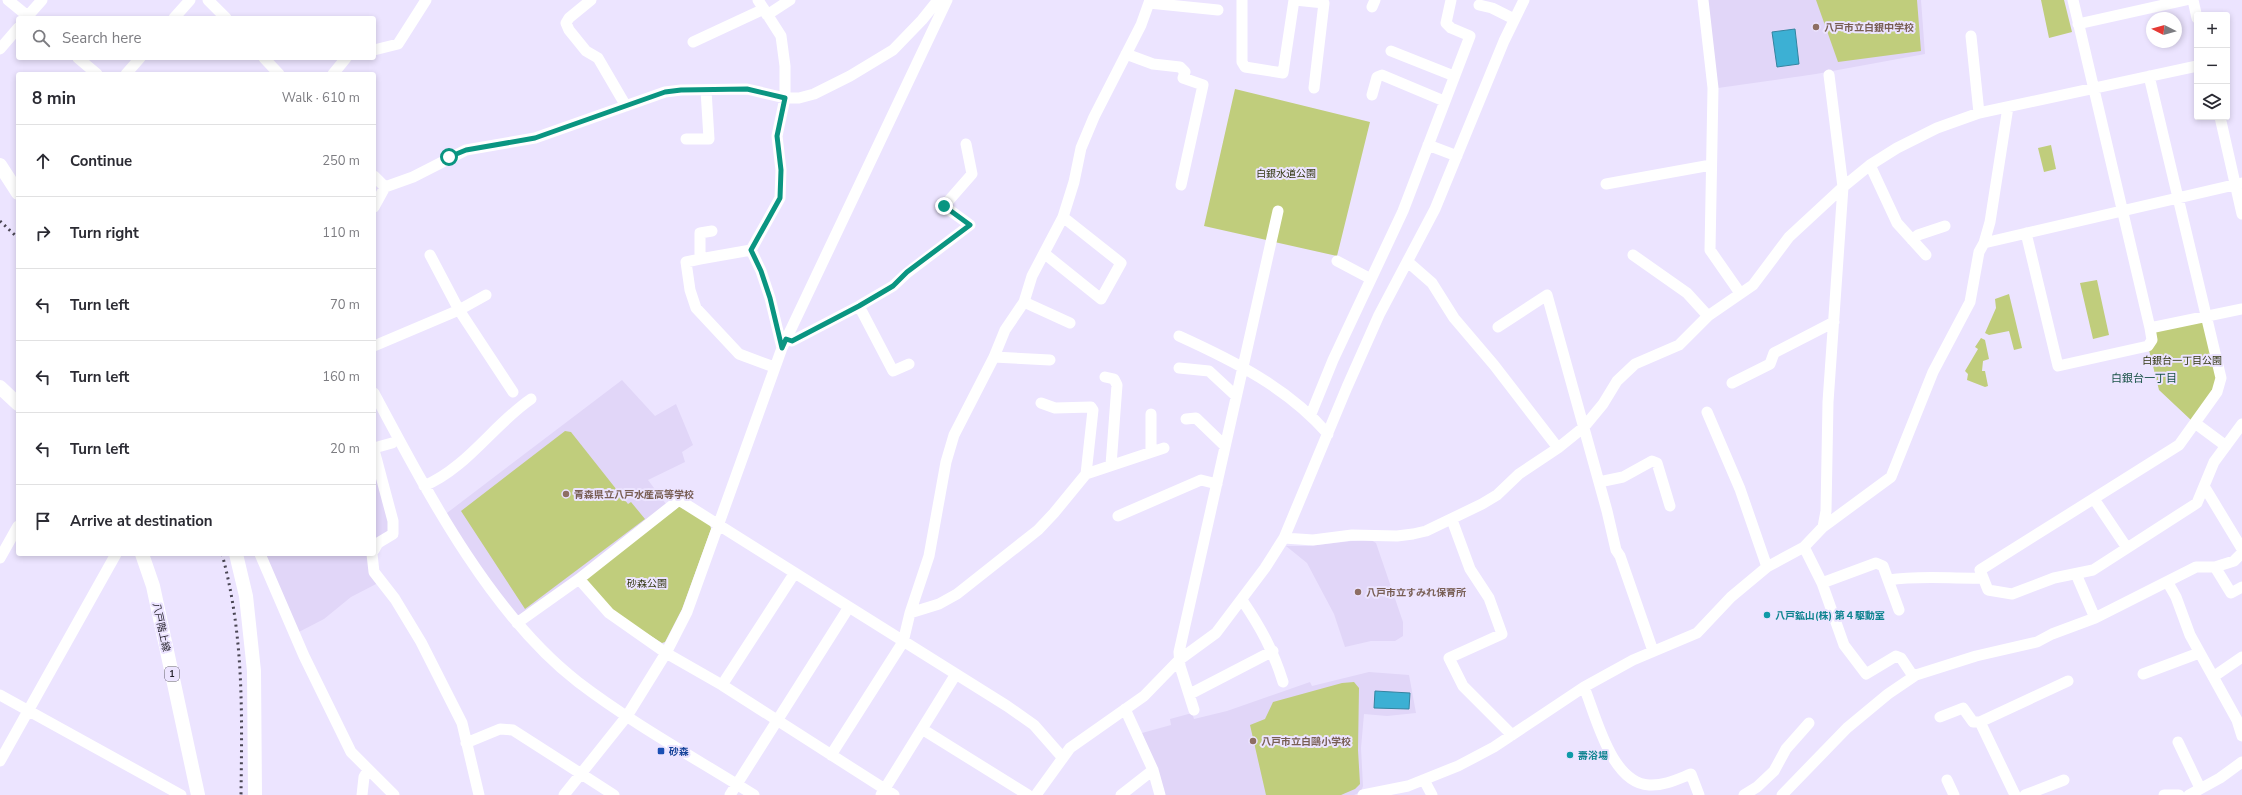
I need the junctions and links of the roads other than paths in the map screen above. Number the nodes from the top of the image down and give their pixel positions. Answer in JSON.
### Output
{"nodes":[{"id":1,"x":8,"y":0,"type":"edge"},
{"id":2,"x":42,"y":0,"type":"edge"},
{"id":3,"x":190,"y":0,"type":"edge"},
{"id":4,"x":208,"y":0,"type":"edge"},
{"id":5,"x":426,"y":0,"type":"edge"},
{"id":6,"x":591,"y":0,"type":"edge"},
{"id":7,"x":790,"y":0,"type":"edge"},
{"id":8,"x":938,"y":0,"type":"edge"},
{"id":9,"x":947,"y":0,"type":"edge"},
{"id":10,"x":1242,"y":0,"type":"edge"},
{"id":11,"x":1294,"y":0,"type":"edge"},
{"id":12,"x":1451,"y":0,"type":"edge"},
{"id":13,"x":1524,"y":0,"type":"edge"},
{"id":14,"x":1703,"y":0,"type":"edge"},
{"id":15,"x":2073,"y":0,"type":"edge"},
{"id":16,"x":2186,"y":0,"type":"edge"},
{"id":17,"x":2193,"y":0,"type":"edge"},
{"id":18,"x":1149,"y":2,"type":"edge"},
{"id":19,"x":1479,"y":5,"type":"dead end"},
{"id":20,"x":763,"y":8,"type":"edge"},
{"id":21,"x":1218,"y":10,"type":"dead end"},
{"id":22,"x":2196,"y":12,"type":"edge"},
{"id":23,"x":27,"y":16,"type":"edge"},
{"id":24,"x":29,"y":16,"type":"edge"},
{"id":25,"x":176,"y":16,"type":"edge"},
{"id":26,"x":224,"y":16,"type":"edge"},
{"id":27,"x":1514,"y":19,"type":"junction"},
{"id":28,"x":2078,"y":24,"type":"junction"},
{"id":29,"x":16,"y":30,"type":"edge"},
{"id":30,"x":1971,"y":36,"type":"dead end"},
{"id":31,"x":693,"y":42,"type":"dead end"},
{"id":32,"x":0,"y":49,"type":"edge"},
{"id":33,"x":376,"y":50,"type":"edge"},
{"id":34,"x":1391,"y":51,"type":"dead end"},
{"id":35,"x":1126,"y":54,"type":"junction"},
{"id":36,"x":80,"y":60,"type":"edge"},
{"id":37,"x":138,"y":60,"type":"edge"},
{"id":38,"x":266,"y":60,"type":"edge"},
{"id":39,"x":344,"y":60,"type":"edge"},
{"id":40,"x":2194,"y":67,"type":"edge"},
{"id":41,"x":95,"y":72,"type":"edge"},
{"id":42,"x":128,"y":72,"type":"edge"},
{"id":43,"x":277,"y":72,"type":"edge"},
{"id":44,"x":335,"y":72,"type":"edge"},
{"id":45,"x":1829,"y":75,"type":"dead end"},
{"id":46,"x":1454,"y":76,"type":"junction"},
{"id":47,"x":2149,"y":76,"type":"junction"},
{"id":48,"x":1314,"y":88,"type":"dead end"},
{"id":49,"x":2094,"y":88,"type":"junction"},
{"id":50,"x":706,"y":90,"type":"junction"},
{"id":51,"x":1372,"y":95,"type":"dead end"},
{"id":52,"x":785,"y":98,"type":"junction"},
{"id":53,"x":1444,"y":101,"type":"junction"},
{"id":54,"x":626,"y":106,"type":"junction"},
{"id":55,"x":2008,"y":107,"type":"junction"},
{"id":56,"x":1979,"y":113,"type":"junction"},
{"id":57,"x":2221,"y":120,"type":"edge"},
{"id":58,"x":686,"y":139,"type":"dead end"},
{"id":59,"x":966,"y":144,"type":"dead end"},
{"id":60,"x":1428,"y":145,"type":"junction"},
{"id":61,"x":1457,"y":156,"type":"junction"},
{"id":62,"x":0,"y":165,"type":"edge"},
{"id":63,"x":1710,"y":165,"type":"junction"},
{"id":64,"x":1870,"y":165,"type":"junction"},
{"id":65,"x":376,"y":178,"type":"edge"},
{"id":66,"x":1606,"y":184,"type":"dead end"},
{"id":67,"x":2239,"y":184,"type":"edge"},
{"id":68,"x":1181,"y":186,"type":"dead end"},
{"id":69,"x":385,"y":187,"type":"junction"},
{"id":70,"x":1843,"y":187,"type":"junction"},
{"id":71,"x":16,"y":190,"type":"edge"},
{"id":72,"x":2178,"y":198,"type":"junction"},
{"id":73,"x":376,"y":203,"type":"edge"},
{"id":74,"x":1278,"y":211,"type":"dead end"},
{"id":75,"x":2123,"y":211,"type":"junction"},
{"id":76,"x":2242,"y":214,"type":"edge"},
{"id":77,"x":1062,"y":217,"type":"junction"},
{"id":78,"x":1945,"y":226,"type":"dead end"},
{"id":79,"x":712,"y":231,"type":"dead end"},
{"id":80,"x":2026,"y":233,"type":"junction"},
{"id":81,"x":1912,"y":240,"type":"junction"},
{"id":82,"x":1984,"y":243,"type":"junction"},
{"id":83,"x":751,"y":250,"type":"junction"},
{"id":84,"x":1045,"y":254,"type":"junction"},
{"id":85,"x":430,"y":255,"type":"dead end"},
{"id":86,"x":1633,"y":255,"type":"dead end"},
{"id":87,"x":1926,"y":255,"type":"dead end"},
{"id":88,"x":700,"y":259,"type":"junction"},
{"id":89,"x":1337,"y":262,"type":"dead end"},
{"id":90,"x":1408,"y":262,"type":"junction"},
{"id":91,"x":1371,"y":279,"type":"junction"},
{"id":92,"x":1740,"y":293,"type":"junction"},
{"id":93,"x":486,"y":295,"type":"dead end"},
{"id":94,"x":1024,"y":302,"type":"junction"},
{"id":95,"x":859,"y":306,"type":"junction"},
{"id":96,"x":460,"y":310,"type":"junction"},
{"id":97,"x":2242,"y":310,"type":"edge"},
{"id":98,"x":1708,"y":316,"type":"junction"},
{"id":99,"x":2206,"y":317,"type":"junction"},
{"id":100,"x":1834,"y":322,"type":"junction"},
{"id":101,"x":1070,"y":323,"type":"dead end"},
{"id":102,"x":1498,"y":327,"type":"dead end"},
{"id":103,"x":2150,"y":328,"type":"junction"},
{"id":104,"x":1179,"y":336,"type":"dead end"},
{"id":105,"x":784,"y":343,"type":"junction"},
{"id":106,"x":376,"y":345,"type":"edge"},
{"id":107,"x":994,"y":357,"type":"junction"},
{"id":108,"x":1050,"y":360,"type":"dead end"},
{"id":109,"x":909,"y":364,"type":"dead end"},
{"id":110,"x":774,"y":367,"type":"junction"},
{"id":111,"x":1179,"y":368,"type":"dead end"},
{"id":112,"x":1243,"y":368,"type":"junction"},
{"id":113,"x":1105,"y":377,"type":"dead end"},
{"id":114,"x":1732,"y":383,"type":"dead end"},
{"id":115,"x":0,"y":387,"type":"edge"},
{"id":116,"x":513,"y":392,"type":"dead end"},
{"id":117,"x":1236,"y":396,"type":"junction"},
{"id":118,"x":376,"y":397,"type":"edge"},
{"id":119,"x":531,"y":399,"type":"dead end"},
{"id":120,"x":16,"y":402,"type":"edge"},
{"id":121,"x":1041,"y":403,"type":"dead end"},
{"id":122,"x":1707,"y":412,"type":"dead end"},
{"id":123,"x":1151,"y":414,"type":"dead end"},
{"id":124,"x":1311,"y":414,"type":"junction"},
{"id":125,"x":1186,"y":419,"type":"dead end"},
{"id":126,"x":2195,"y":423,"type":"junction"},
{"id":127,"x":2242,"y":424,"type":"edge"},
{"id":128,"x":1584,"y":427,"type":"junction"},
{"id":129,"x":1328,"y":434,"type":"junction"},
{"id":130,"x":392,"y":443,"type":"dead end"},
{"id":131,"x":1225,"y":446,"type":"junction"},
{"id":132,"x":2226,"y":446,"type":"junction"},
{"id":133,"x":376,"y":448,"type":"edge"},
{"id":134,"x":1164,"y":448,"type":"dead end"},
{"id":135,"x":1558,"y":448,"type":"junction"},
{"id":136,"x":1151,"y":452,"type":"junction"},
{"id":137,"x":376,"y":457,"type":"edge"},
{"id":138,"x":1111,"y":465,"type":"junction"},
{"id":139,"x":1086,"y":474,"type":"junction"},
{"id":140,"x":1599,"y":482,"type":"junction"},
{"id":141,"x":1217,"y":484,"type":"junction"},
{"id":142,"x":424,"y":486,"type":"junction"},
{"id":143,"x":2204,"y":486,"type":"junction"},
{"id":144,"x":2094,"y":499,"type":"junction"},
{"id":145,"x":1670,"y":506,"type":"dead end"},
{"id":146,"x":1118,"y":516,"type":"dead end"},
{"id":147,"x":1452,"y":520,"type":"junction"},
{"id":148,"x":720,"y":525,"type":"junction"},
{"id":149,"x":1822,"y":527,"type":"junction"},
{"id":150,"x":16,"y":530,"type":"edge"},
{"id":151,"x":1284,"y":538,"type":"junction"},
{"id":152,"x":376,"y":546,"type":"edge"},
{"id":153,"x":1804,"y":547,"type":"junction"},
{"id":154,"x":2127,"y":548,"type":"junction"},
{"id":155,"x":2242,"y":549,"type":"edge"},
{"id":156,"x":2242,"y":553,"type":"edge"},
{"id":157,"x":115,"y":556,"type":"edge"},
{"id":158,"x":143,"y":556,"type":"edge"},
{"id":159,"x":236,"y":556,"type":"edge"},
{"id":160,"x":261,"y":556,"type":"edge"},
{"id":161,"x":372,"y":556,"type":"edge"},
{"id":162,"x":0,"y":558,"type":"edge"},
{"id":163,"x":1767,"y":567,"type":"junction"},
{"id":164,"x":2215,"y":567,"type":"junction"},
{"id":165,"x":794,"y":574,"type":"junction"},
{"id":166,"x":2076,"y":574,"type":"junction"},
{"id":167,"x":1983,"y":578,"type":"junction"},
{"id":168,"x":579,"y":579,"type":"junction"},
{"id":169,"x":1889,"y":580,"type":"junction"},
{"id":170,"x":1822,"y":583,"type":"junction"},
{"id":171,"x":2168,"y":583,"type":"junction"},
{"id":172,"x":2242,"y":587,"type":"edge"},
{"id":173,"x":1242,"y":600,"type":"junction"},
{"id":174,"x":848,"y":607,"type":"junction"},
{"id":175,"x":1899,"y":610,"type":"dead end"},
{"id":176,"x":910,"y":613,"type":"junction"},
{"id":177,"x":2095,"y":618,"type":"junction"},
{"id":178,"x":517,"y":623,"type":"junction"},
{"id":179,"x":903,"y":642,"type":"junction"},
{"id":180,"x":1273,"y":651,"type":"junction"},
{"id":181,"x":1653,"y":651,"type":"junction"},
{"id":182,"x":666,"y":653,"type":"junction"},
{"id":183,"x":2200,"y":653,"type":"junction"},
{"id":184,"x":2242,"y":657,"type":"edge"},
{"id":185,"x":1179,"y":660,"type":"junction"},
{"id":186,"x":956,"y":674,"type":"junction"},
{"id":187,"x":2143,"y":674,"type":"dead end"},
{"id":188,"x":1916,"y":675,"type":"junction"},
{"id":189,"x":2213,"y":677,"type":"junction"},
{"id":190,"x":2068,"y":681,"type":"dead end"},
{"id":191,"x":1283,"y":682,"type":"dead end"},
{"id":192,"x":722,"y":685,"type":"junction"},
{"id":193,"x":1584,"y":687,"type":"junction"},
{"id":194,"x":1190,"y":694,"type":"junction"},
{"id":195,"x":0,"y":695,"type":"edge"},
{"id":196,"x":1125,"y":709,"type":"junction"},
{"id":197,"x":29,"y":710,"type":"junction"},
{"id":198,"x":1194,"y":710,"type":"dead end"},
{"id":199,"x":627,"y":716,"type":"junction"},
{"id":200,"x":1940,"y":717,"type":"dead end"},
{"id":201,"x":776,"y":722,"type":"junction"},
{"id":202,"x":1980,"y":722,"type":"junction"},
{"id":203,"x":1809,"y":723,"type":"dead end"},
{"id":204,"x":922,"y":729,"type":"junction"},
{"id":205,"x":1512,"y":735,"type":"junction"},
{"id":206,"x":2242,"y":736,"type":"edge"},
{"id":207,"x":2178,"y":742,"type":"dead end"},
{"id":208,"x":466,"y":743,"type":"junction"},
{"id":209,"x":831,"y":755,"type":"junction"},
{"id":210,"x":1063,"y":758,"type":"junction"},
{"id":211,"x":0,"y":761,"type":"edge"},
{"id":212,"x":2242,"y":762,"type":"edge"},
{"id":213,"x":368,"y":770,"type":"junction"},
{"id":214,"x":1153,"y":770,"type":"junction"},
{"id":215,"x":581,"y":774,"type":"junction"},
{"id":216,"x":1424,"y":780,"type":"junction"},
{"id":217,"x":1947,"y":780,"type":"dead end"},
{"id":218,"x":2064,"y":780,"type":"dead end"},
{"id":219,"x":737,"y":784,"type":"junction"},
{"id":220,"x":2200,"y":788,"type":"junction"},
{"id":221,"x":886,"y":793,"type":"edge"},
{"id":222,"x":181,"y":795,"type":"edge"},
{"id":223,"x":198,"y":795,"type":"edge"},
{"id":224,"x":255,"y":795,"type":"edge"},
{"id":225,"x":362,"y":795,"type":"edge"},
{"id":226,"x":394,"y":795,"type":"edge"},
{"id":227,"x":479,"y":795,"type":"edge"},
{"id":228,"x":564,"y":795,"type":"edge"},
{"id":229,"x":614,"y":795,"type":"edge"},
{"id":230,"x":730,"y":795,"type":"edge"},
{"id":231,"x":754,"y":795,"type":"edge"},
{"id":232,"x":1028,"y":795,"type":"edge"},
{"id":233,"x":1036,"y":795,"type":"edge"},
{"id":234,"x":1121,"y":795,"type":"edge"},
{"id":235,"x":1160,"y":795,"type":"edge"},
{"id":236,"x":1363,"y":795,"type":"edge"},
{"id":237,"x":1432,"y":795,"type":"edge"},
{"id":238,"x":1699,"y":795,"type":"edge"},
{"id":239,"x":1744,"y":795,"type":"edge"},
{"id":240,"x":1782,"y":795,"type":"edge"},
{"id":241,"x":1954,"y":795,"type":"edge"},
{"id":242,"x":2015,"y":795,"type":"edge"},
{"id":243,"x":2024,"y":795,"type":"edge"},
{"id":244,"x":2164,"y":795,"type":"edge"},
{"id":245,"x":2179,"y":795,"type":"edge"},
{"id":246,"x":2189,"y":795,"type":"edge"}],
"edges":[{"from":1,"to":23,"type":"street"},
{"from":2,"to":24,"type":"street"},
{"from":3,"to":25,"type":"street"},
{"from":4,"to":26,"type":"street"},
{"from":5,"to":33,"type":"street"},
{"from":6,"to":54,"type":"street"},
{"from":7,"to":20,"type":"street"},
{"from":8,"to":52,"type":"street"},
{"from":9,"to":105,"type":"street"},
{"from":10,"to":11,"type":"street"},
{"from":11,"to":48,"type":"street"},
{"from":12,"to":46,"type":"street"},
{"from":13,"to":27,"type":"street"},
{"from":14,"to":63,"type":"street"},
{"from":15,"to":28,"type":"street"},
{"from":16,"to":28,"type":"street"},
{"from":17,"to":22,"type":"street"},
{"from":18,"to":21,"type":"street"},
{"from":18,"to":35,"type":"street"},
{"from":19,"to":27,"type":"street"},
{"from":20,"to":31,"type":"street"},
{"from":20,"to":52,"type":"street"},
{"from":27,"to":61,"type":"street"},
{"from":28,"to":49,"type":"street"},
{"from":29,"to":32,"type":"street"},
{"from":30,"to":56,"type":"street"},
{"from":34,"to":46,"type":"street"},
{"from":35,"to":68,"type":"street"},
{"from":35,"to":77,"type":"street"},
{"from":36,"to":41,"type":"street"},
{"from":37,"to":42,"type":"street"},
{"from":38,"to":43,"type":"street"},
{"from":39,"to":44,"type":"street"},
{"from":40,"to":47,"type":"street"},
{"from":45,"to":70,"type":"street"},
{"from":46,"to":53,"type":"street"},
{"from":47,"to":49,"type":"street"},
{"from":47,"to":72,"type":"street"},
{"from":49,"to":55,"type":"street"},
{"from":49,"to":75,"type":"street"},
{"from":50,"to":52,"type":"street"},
{"from":50,"to":54,"type":"street"},
{"from":50,"to":58,"type":"street"},
{"from":51,"to":53,"type":"street"},
{"from":52,"to":83,"type":"street"},
{"from":53,"to":60,"type":"street"},
{"from":54,"to":69,"type":"street"},
{"from":55,"to":56,"type":"street"},
{"from":55,"to":82,"type":"street"},
{"from":56,"to":64,"type":"street"},
{"from":57,"to":67,"type":"street"},
{"from":59,"to":95,"type":"street"},
{"from":60,"to":61,"type":"street"},
{"from":60,"to":91,"type":"street"},
{"from":61,"to":90,"type":"street"},
{"from":62,"to":71,"type":"main road"},
{"from":63,"to":66,"type":"street"},
{"from":63,"to":92,"type":"street"},
{"from":64,"to":70,"type":"street"},
{"from":64,"to":81,"type":"street"},
{"from":65,"to":69,"type":"street"},
{"from":67,"to":72,"type":"street"},
{"from":67,"to":76,"type":"street"},
{"from":69,"to":73,"type":"street"},
{"from":70,"to":92,"type":"street"},
{"from":70,"to":100,"type":"street"},
{"from":72,"to":75,"type":"street"},
{"from":72,"to":99,"type":"street"},
{"from":74,"to":112,"type":"street"},
{"from":75,"to":80,"type":"street"},
{"from":75,"to":103,"type":"street"},
{"from":77,"to":84,"type":"street"},
{"from":77,"to":84,"type":"street"},
{"from":78,"to":81,"type":"street"},
{"from":79,"to":88,"type":"street"},
{"from":80,"to":82,"type":"street"},
{"from":80,"to":103,"type":"street"},
{"from":81,"to":87,"type":"street"},
{"from":82,"to":149,"type":"street"},
{"from":83,"to":88,"type":"street"},
{"from":83,"to":105,"type":"street"},
{"from":84,"to":94,"type":"street"},
{"from":85,"to":96,"type":"street"},
{"from":86,"to":98,"type":"street"},
{"from":88,"to":110,"type":"street"},
{"from":89,"to":91,"type":"street"},
{"from":90,"to":129,"type":"street"},
{"from":90,"to":135,"type":"street"},
{"from":91,"to":124,"type":"street"},
{"from":92,"to":98,"type":"street"},
{"from":93,"to":96,"type":"street"},
{"from":94,"to":101,"type":"street"},
{"from":94,"to":107,"type":"street"},
{"from":95,"to":105,"type":"street"},
{"from":95,"to":109,"type":"street"},
{"from":96,"to":106,"type":"street"},
{"from":96,"to":116,"type":"street"},
{"from":97,"to":99,"type":"street"},
{"from":98,"to":128,"type":"street"},
{"from":99,"to":103,"type":"street"},
{"from":99,"to":126,"type":"street"},
{"from":100,"to":114,"type":"street"},
{"from":100,"to":149,"type":"street"},
{"from":102,"to":128,"type":"street"},
{"from":104,"to":112,"type":"street"},
{"from":105,"to":110,"type":"street"},
{"from":107,"to":108,"type":"street"},
{"from":107,"to":176,"type":"street"},
{"from":110,"to":148,"type":"street"},
{"from":111,"to":117,"type":"street"},
{"from":112,"to":117,"type":"street"},
{"from":112,"to":124,"type":"street"},
{"from":113,"to":138,"type":"street"},
{"from":115,"to":120,"type":"main road"},
{"from":117,"to":131,"type":"street"},
{"from":118,"to":142,"type":"street"},
{"from":119,"to":142,"type":"street"},
{"from":121,"to":139,"type":"street"},
{"from":122,"to":163,"type":"street"},
{"from":123,"to":136,"type":"street"},
{"from":124,"to":129,"type":"street"},
{"from":125,"to":131,"type":"street"},
{"from":126,"to":132,"type":"street"},
{"from":126,"to":144,"type":"street"},
{"from":127,"to":132,"type":"street"},
{"from":128,"to":135,"type":"street"},
{"from":128,"to":140,"type":"street"},
{"from":129,"to":151,"type":"street"},
{"from":130,"to":133,"type":"street"},
{"from":131,"to":141,"type":"street"},
{"from":132,"to":143,"type":"street"},
{"from":134,"to":136,"type":"street"},
{"from":135,"to":147,"type":"street"},
{"from":136,"to":138,"type":"street"},
{"from":137,"to":152,"type":"street"},
{"from":138,"to":139,"type":"street"},
{"from":139,"to":176,"type":"street"},
{"from":140,"to":145,"type":"street"},
{"from":140,"to":181,"type":"street"},
{"from":141,"to":146,"type":"street"},
{"from":141,"to":185,"type":"street"},
{"from":142,"to":178,"type":"street"},
{"from":143,"to":154,"type":"street"},
{"from":143,"to":155,"type":"street"},
{"from":144,"to":154,"type":"street"},
{"from":144,"to":167,"type":"street"},
{"from":147,"to":151,"type":"street"},
{"from":147,"to":205,"type":"street"},
{"from":148,"to":165,"type":"street"},
{"from":148,"to":168,"type":"street"},
{"from":148,"to":182,"type":"street"},
{"from":149,"to":153,"type":"street"},
{"from":150,"to":162,"type":"street"},
{"from":151,"to":173,"type":"street"},
{"from":153,"to":163,"type":"street"},
{"from":153,"to":170,"type":"street"},
{"from":154,"to":166,"type":"street"},
{"from":156,"to":164,"type":"street"},
{"from":157,"to":197,"type":"street"},
{"from":158,"to":223,"type":"main road","name":"八戸階上線","number":"1"},
{"from":159,"to":224,"type":"main road"},
{"from":160,"to":213,"type":"street"},
{"from":161,"to":208,"type":"street"},
{"from":163,"to":181,"type":"street"},
{"from":164,"to":171,"type":"street"},
{"from":164,"to":172,"type":"street"},
{"from":165,"to":174,"type":"street"},
{"from":165,"to":192,"type":"street"},
{"from":166,"to":167,"type":"street"},
{"from":166,"to":177,"type":"street"},
{"from":167,"to":169,"type":"street"},
{"from":168,"to":178,"type":"street"},
{"from":168,"to":182,"type":"street"},
{"from":169,"to":170,"type":"street"},
{"from":169,"to":175,"type":"street"},
{"from":170,"to":188,"type":"street"},
{"from":171,"to":177,"type":"street"},
{"from":171,"to":183,"type":"street"},
{"from":173,"to":180,"type":"street"},
{"from":173,"to":185,"type":"street"},
{"from":174,"to":179,"type":"street"},
{"from":174,"to":201,"type":"street"},
{"from":176,"to":179,"type":"street"},
{"from":177,"to":188,"type":"street"},
{"from":178,"to":199,"type":"street"},
{"from":179,"to":186,"type":"street"},
{"from":179,"to":209,"type":"street"},
{"from":180,"to":191,"type":"street"},
{"from":180,"to":194,"type":"street"},
{"from":181,"to":193,"type":"street"},
{"from":182,"to":192,"type":"street"},
{"from":182,"to":199,"type":"street"},
{"from":183,"to":187,"type":"street"},
{"from":183,"to":189,"type":"street"},
{"from":184,"to":189,"type":"street"},
{"from":185,"to":194,"type":"street"},
{"from":185,"to":196,"type":"street"},
{"from":186,"to":204,"type":"street"},
{"from":186,"to":210,"type":"street"},
{"from":188,"to":240,"type":"street"},
{"from":189,"to":206,"type":"street"},
{"from":190,"to":202,"type":"street"},
{"from":192,"to":201,"type":"street"},
{"from":193,"to":205,"type":"street"},
{"from":193,"to":238,"type":"street"},
{"from":194,"to":198,"type":"street"},
{"from":195,"to":197,"type":"street"},
{"from":196,"to":210,"type":"street"},
{"from":196,"to":214,"type":"street"},
{"from":197,"to":211,"type":"street"},
{"from":197,"to":222,"type":"street"},
{"from":199,"to":215,"type":"street"},
{"from":199,"to":219,"type":"street"},
{"from":200,"to":202,"type":"street"},
{"from":201,"to":209,"type":"street"},
{"from":201,"to":219,"type":"street"},
{"from":202,"to":242,"type":"street"},
{"from":203,"to":239,"type":"street"},
{"from":204,"to":221,"type":"street"},
{"from":204,"to":232,"type":"street"},
{"from":205,"to":216,"type":"street"},
{"from":207,"to":220,"type":"street"},
{"from":208,"to":215,"type":"street"},
{"from":208,"to":227,"type":"street"},
{"from":209,"to":221,"type":"street"},
{"from":210,"to":233,"type":"street"},
{"from":212,"to":220,"type":"street"},
{"from":213,"to":225,"type":"street"},
{"from":213,"to":226,"type":"street"},
{"from":214,"to":234,"type":"street"},
{"from":214,"to":235,"type":"street"},
{"from":215,"to":228,"type":"street"},
{"from":215,"to":229,"type":"street"},
{"from":216,"to":236,"type":"street"},
{"from":216,"to":237,"type":"street"},
{"from":217,"to":241,"type":"street"},
{"from":218,"to":243,"type":"street"},
{"from":219,"to":230,"type":"street"},
{"from":219,"to":231,"type":"street"},
{"from":220,"to":246,"type":"street"},
{"from":244,"to":245,"type":"street"}]}
